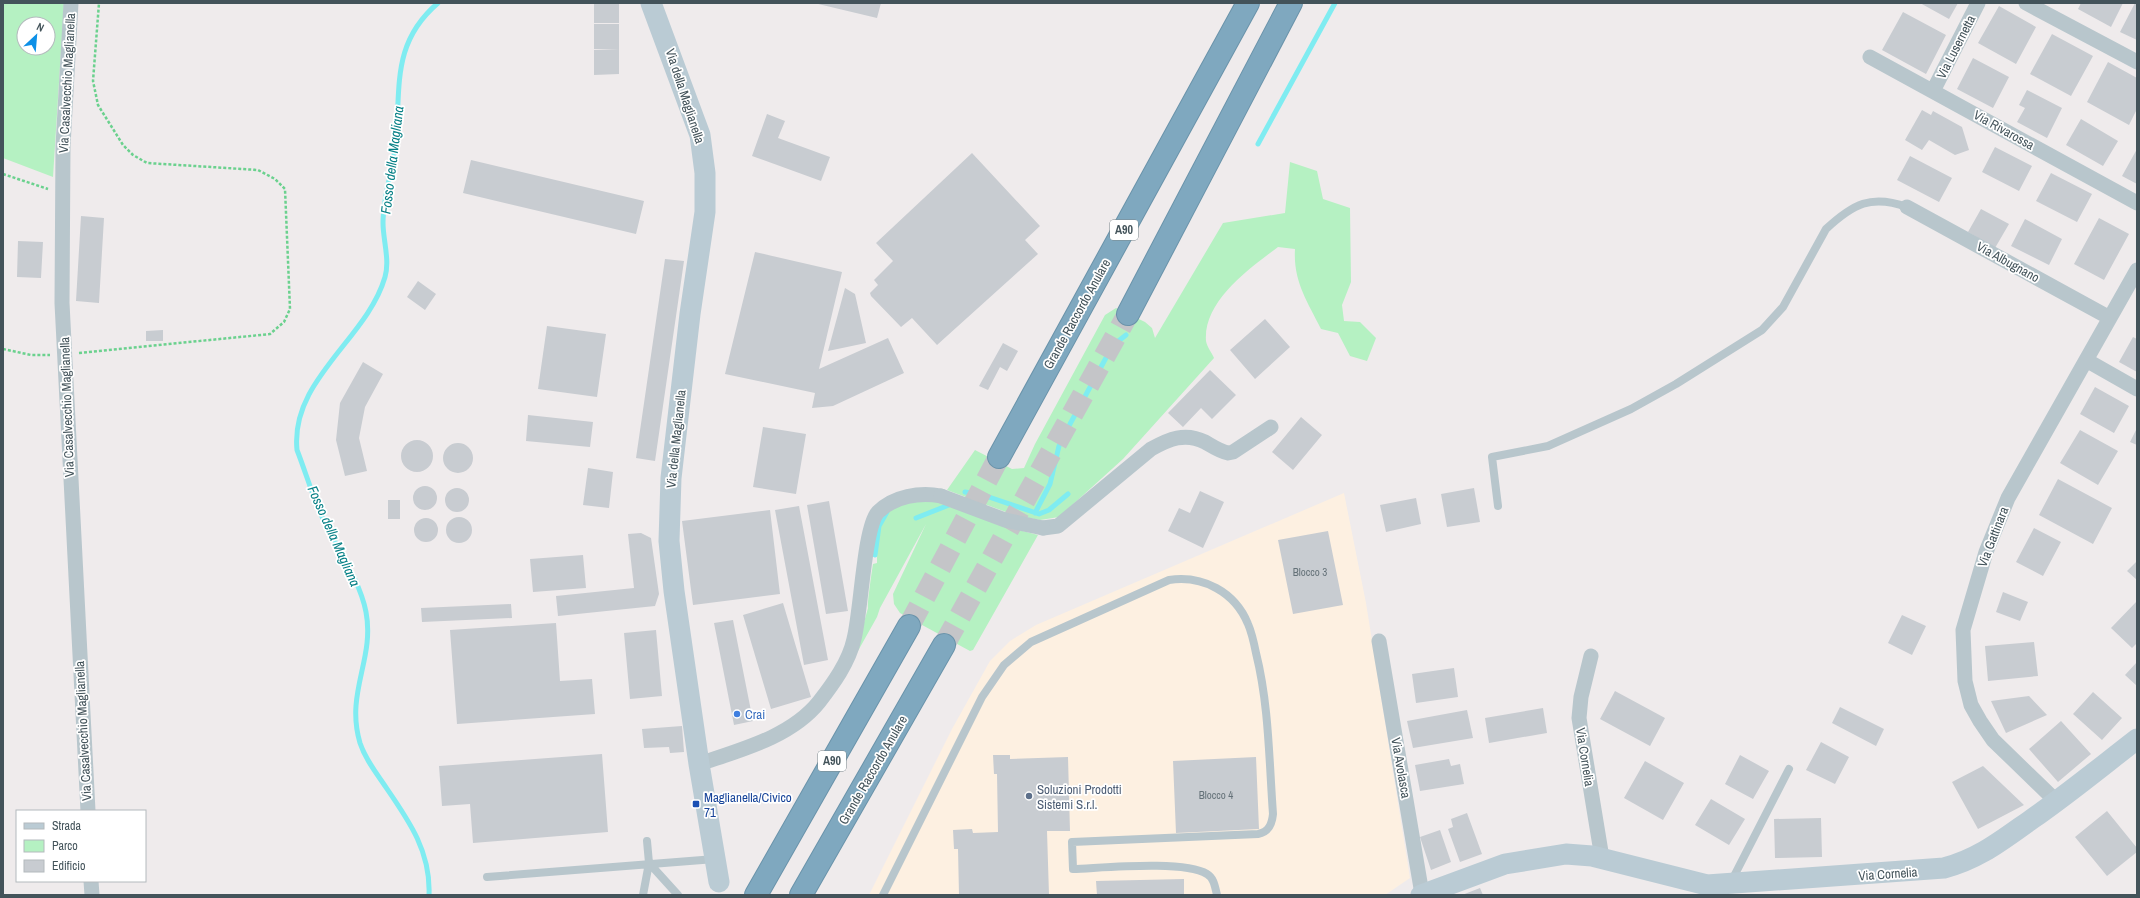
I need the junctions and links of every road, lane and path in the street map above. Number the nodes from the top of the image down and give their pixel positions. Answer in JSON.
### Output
{"nodes":[{"id":1,"x":71,"y":3,"type":"edge"},
{"id":2,"x":99,"y":3,"type":"edge"},
{"id":3,"x":651,"y":3,"type":"edge"},
{"id":4,"x":1248,"y":3,"type":"edge"},
{"id":5,"x":1291,"y":3,"type":"edge"},
{"id":6,"x":1978,"y":3,"type":"edge"},
{"id":7,"x":2026,"y":3,"type":"edge"},
{"id":8,"x":1870,"y":57,"type":"dead end"},
{"id":9,"x":2137,"y":62,"type":"edge"},
{"id":10,"x":1933,"y":91,"type":"junction"},
{"id":11,"x":3,"y":174,"type":"edge"},
{"id":12,"x":63,"y":194,"type":"junction"},
{"id":13,"x":2137,"y":203,"type":"edge"},
{"id":14,"x":1907,"y":206,"type":"joint"},
{"id":15,"x":2137,"y":270,"type":"edge"},
{"id":16,"x":1128,"y":314,"type":"tunnel mouth"},
{"id":17,"x":2110,"y":318,"type":"junction"},
{"id":18,"x":3,"y":349,"type":"edge"},
{"id":19,"x":64,"y":355,"type":"junction"},
{"id":20,"x":2086,"y":360,"type":"junction"},
{"id":21,"x":2137,"y":389,"type":"edge"},
{"id":22,"x":1271,"y":427,"type":"dead end"},
{"id":23,"x":999,"y":458,"type":"tunnel mouth"},
{"id":24,"x":1498,"y":506,"type":"dead end"},
{"id":25,"x":909,"y":626,"type":"tunnel mouth"},
{"id":26,"x":1379,"y":641,"type":"dead end"},
{"id":27,"x":944,"y":645,"type":"tunnel mouth"},
{"id":28,"x":1591,"y":656,"type":"dead end"},
{"id":29,"x":2137,"y":740,"type":"edge"},
{"id":30,"x":699,"y":764,"type":"junction"},
{"id":31,"x":1789,"y":769,"type":"dead end"},
{"id":32,"x":2057,"y":802,"type":"junction"},
{"id":33,"x":88,"y":810,"type":"edge"},
{"id":34,"x":799,"y":818,"type":"junction"},
{"id":35,"x":647,"y":841,"type":"dead end"},
{"id":36,"x":1602,"y":858,"type":"junction"},
{"id":37,"x":716,"y":859,"type":"junction"},
{"id":38,"x":649,"y":863,"type":"junction"},
{"id":39,"x":487,"y":877,"type":"dead end"},
{"id":40,"x":91,"y":882,"type":"edge"},
{"id":41,"x":719,"y":882,"type":"dead end"},
{"id":42,"x":1728,"y":886,"type":"junction"},
{"id":43,"x":802,"y":893,"type":"edge"},
{"id":44,"x":92,"y":895,"type":"edge"},
{"id":45,"x":643,"y":895,"type":"edge"},
{"id":46,"x":678,"y":895,"type":"edge"},
{"id":47,"x":745,"y":895,"type":"edge"},
{"id":48,"x":756,"y":895,"type":"edge"},
{"id":49,"x":883,"y":895,"type":"edge"},
{"id":50,"x":1217,"y":895,"type":"edge"},
{"id":51,"x":1421,"y":895,"type":"edge"}],
"edges":[{"from":1,"to":12,"type":"street","name":"Via Casalvecchio Maglianella"},
{"from":2,"to":19,"type":"path"},
{"from":3,"to":30,"type":"street","name":"Via della Maglianella"},
{"from":4,"to":23,"type":"highway","name":"Grande Raccordo Anulare","number":"A90"},
{"from":5,"to":16,"type":"highway"},
{"from":6,"to":10,"type":"street","name":"Via Lusernetta"},
{"from":7,"to":9,"type":"street"},
{"from":8,"to":10,"type":"street","name":"Via Rivarossa"},
{"from":10,"to":13,"type":"street","name":"Via Rivarossa"},
{"from":11,"to":12,"type":"path"},
{"from":12,"to":19,"type":"street","name":"Via Casalvecchio Maglianella"},
{"from":14,"to":17,"type":"street","name":"Via Albugnano"},
{"from":14,"to":24,"type":"lane"},
{"from":15,"to":17,"type":"street","name":"Via Gattinara"},
{"from":17,"to":20,"type":"street","name":"Via Gattinara"},
{"from":18,"to":19,"type":"path"},
{"from":19,"to":33,"type":"street","name":"Via Casalvecchio Maglianella"},
{"from":20,"to":21,"type":"street"},
{"from":20,"to":32,"type":"street","name":"Via Gattinara"},
{"from":22,"to":30,"type":"street","bridge":true},
{"from":25,"to":34,"type":"highway","number":"A90"},
{"from":26,"to":51,"type":"street","name":"Via Avolasca"},
{"from":27,"to":43,"type":"highway","name":"Grande Raccordo Anulare"},
{"from":28,"to":36,"type":"street","name":"Via Cornelia"},
{"from":29,"to":32,"type":"street","name":"Via Cornelia"},
{"from":30,"to":37,"type":"street","name":"Via della Maglianella"},
{"from":31,"to":42,"type":"lane"},
{"from":32,"to":42,"type":"street","name":"Via Cornelia"},
{"from":34,"to":47,"type":"highway"},
{"from":34,"to":48,"type":"highway","number":"A90"},
{"from":35,"to":38,"type":"lane"},
{"from":36,"to":42,"type":"street","name":"Via Cornelia"},
{"from":36,"to":51,"type":"street","name":"Via Cornelia"},
{"from":37,"to":38,"type":"lane"},
{"from":37,"to":41,"type":"street","name":"Via della Maglianella"},
{"from":38,"to":39,"type":"lane"},
{"from":38,"to":45,"type":"lane"},
{"from":38,"to":46,"type":"lane"},
{"from":40,"to":44,"type":"street"},
{"from":49,"to":50,"type":"lane"}]}
